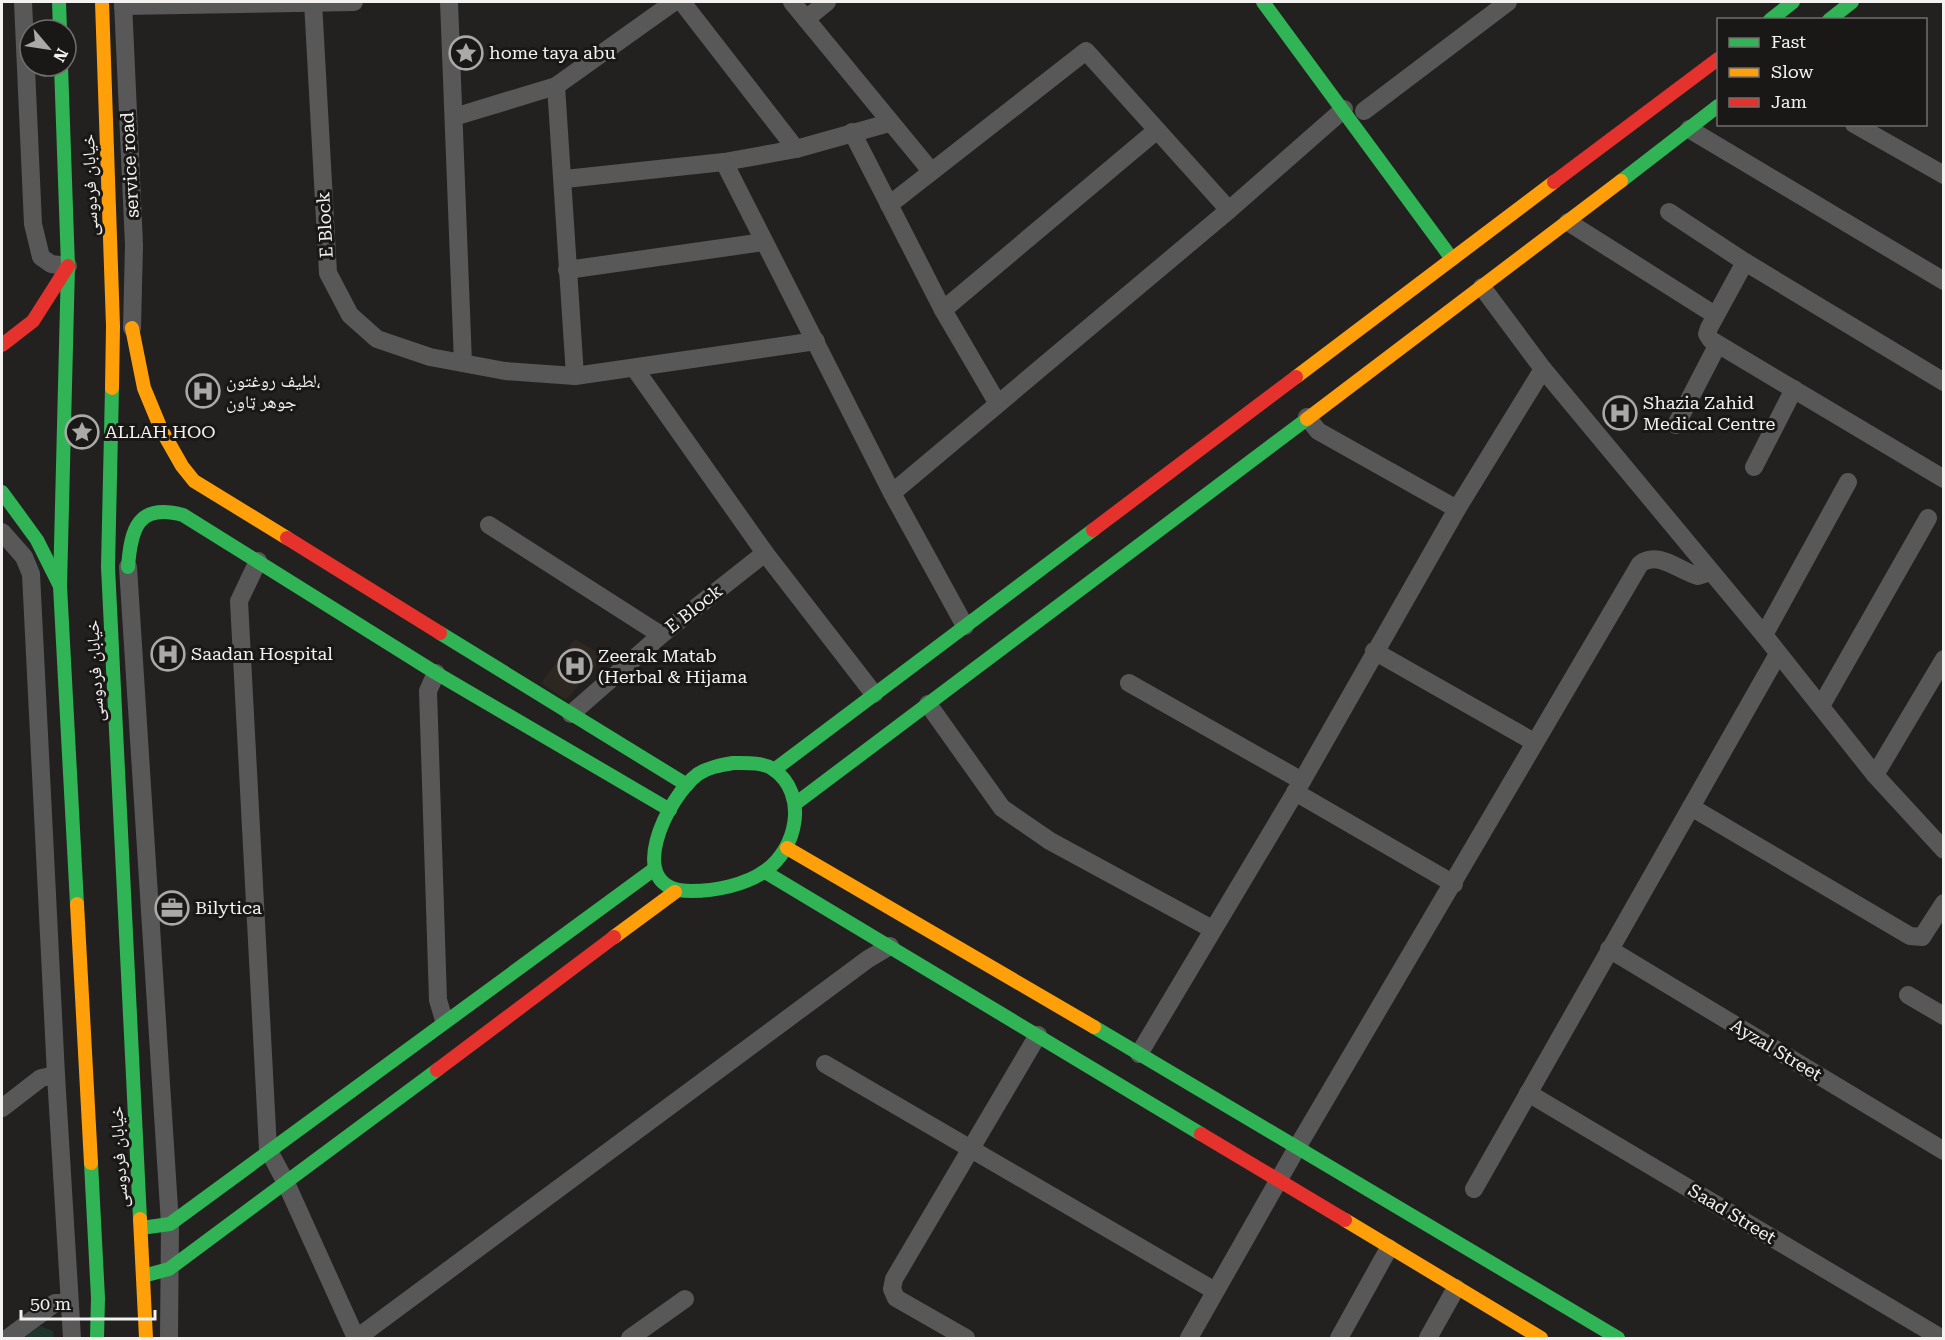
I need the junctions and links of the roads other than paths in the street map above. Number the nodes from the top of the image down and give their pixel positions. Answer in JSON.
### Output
{"nodes":[{"id":1,"x":23,"y":2,"type":"edge"},
{"id":2,"x":59,"y":2,"type":"edge"},
{"id":3,"x":102,"y":2,"type":"edge"},
{"id":4,"x":313,"y":2,"type":"edge"},
{"id":5,"x":354,"y":2,"type":"edge"},
{"id":6,"x":449,"y":2,"type":"edge"},
{"id":7,"x":674,"y":2,"type":"edge"},
{"id":8,"x":682,"y":2,"type":"edge"},
{"id":9,"x":792,"y":2,"type":"edge"},
{"id":10,"x":827,"y":2,"type":"edge"},
{"id":11,"x":1263,"y":2,"type":"edge"},
{"id":12,"x":1508,"y":2,"type":"edge"},
{"id":13,"x":1793,"y":2,"type":"edge"},
{"id":14,"x":1852,"y":2,"type":"edge"},
{"id":15,"x":123,"y":4,"type":"edge"},
{"id":16,"x":60,"y":18,"type":"edge"},
{"id":17,"x":1773,"y":18,"type":"edge"},
{"id":18,"x":1832,"y":18,"type":"edge"},
{"id":19,"x":806,"y":19,"type":"junction"},
{"id":20,"x":1717,"y":61,"type":"edge"},
{"id":21,"x":61,"y":78,"type":"edge"},
{"id":22,"x":556,"y":86,"type":"junction"},
{"id":23,"x":1717,"y":108,"type":"edge"},
{"id":24,"x":1359,"y":111,"type":"junction"},
{"id":25,"x":454,"y":117,"type":"junction"},
{"id":26,"x":889,"y":123,"type":"junction"},
{"id":27,"x":1858,"y":126,"type":"edge"},
{"id":28,"x":1689,"y":129,"type":"junction"},
{"id":29,"x":1157,"y":130,"type":"junction"},
{"id":30,"x":852,"y":132,"type":"junction"},
{"id":31,"x":796,"y":149,"type":"junction"},
{"id":32,"x":723,"y":162,"type":"junction"},
{"id":33,"x":931,"y":171,"type":"junction"},
{"id":34,"x":1944,"y":175,"type":"edge"},
{"id":35,"x":565,"y":179,"type":"junction"},
{"id":36,"x":889,"y":205,"type":"junction"},
{"id":37,"x":1228,"y":210,"type":"junction"},
{"id":38,"x":1669,"y":212,"type":"dead end"},
{"id":39,"x":1541,"y":219,"type":"junction"},
{"id":40,"x":1568,"y":222,"type":"junction"},
{"id":41,"x":764,"y":242,"type":"junction"},
{"id":42,"x":1452,"y":259,"type":"junction"},
{"id":43,"x":1745,"y":262,"type":"junction"},
{"id":44,"x":68,"y":266,"type":"junction"},
{"id":45,"x":567,"y":270,"type":"junction"},
{"id":46,"x":1944,"y":281,"type":"edge"},
{"id":47,"x":1482,"y":287,"type":"junction"},
{"id":48,"x":943,"y":310,"type":"junction"},
{"id":49,"x":1715,"y":315,"type":"junction"},
{"id":50,"x":113,"y":326,"type":"junction"},
{"id":51,"x":132,"y":328,"type":"junction"},
{"id":52,"x":816,"y":341,"type":"junction"},
{"id":53,"x":2,"y":345,"type":"edge"},
{"id":54,"x":1717,"y":346,"type":"junction"},
{"id":55,"x":463,"y":363,"type":"junction"},
{"id":56,"x":634,"y":369,"type":"junction"},
{"id":57,"x":1543,"y":369,"type":"junction"},
{"id":58,"x":575,"y":376,"type":"junction"},
{"id":59,"x":1944,"y":382,"type":"edge"},
{"id":60,"x":1794,"y":389,"type":"junction"},
{"id":61,"x":998,"y":404,"type":"junction"},
{"id":62,"x":1307,"y":417,"type":"junction"},
{"id":63,"x":1676,"y":425,"type":"dead end"},
{"id":64,"x":1754,"y":467,"type":"dead end"},
{"id":65,"x":1944,"y":479,"type":"edge"},
{"id":66,"x":1848,"y":482,"type":"dead end"},
{"id":67,"x":892,"y":493,"type":"junction"},
{"id":68,"x":3,"y":496,"type":"edge"},
{"id":69,"x":1457,"y":509,"type":"junction"},
{"id":70,"x":1928,"y":518,"type":"dead end"},
{"id":71,"x":489,"y":525,"type":"dead end"},
{"id":72,"x":2,"y":531,"type":"edge"},
{"id":73,"x":765,"y":554,"type":"junction"},
{"id":74,"x":258,"y":561,"type":"junction"},
{"id":75,"x":108,"y":567,"type":"junction"},
{"id":76,"x":128,"y":567,"type":"junction"},
{"id":77,"x":1711,"y":572,"type":"junction"},
{"id":78,"x":60,"y":586,"type":"junction"},
{"id":79,"x":965,"y":626,"type":"junction"},
{"id":80,"x":661,"y":635,"type":"junction"},
{"id":81,"x":1764,"y":635,"type":"junction"},
{"id":82,"x":1374,"y":651,"type":"junction"},
{"id":83,"x":1778,"y":654,"type":"junction"},
{"id":84,"x":1944,"y":659,"type":"edge"},
{"id":85,"x":436,"y":673,"type":"junction"},
{"id":86,"x":1129,"y":683,"type":"dead end"},
{"id":87,"x":874,"y":694,"type":"junction"},
{"id":88,"x":928,"y":704,"type":"junction"},
{"id":89,"x":1821,"y":706,"type":"junction"},
{"id":90,"x":571,"y":714,"type":"junction"},
{"id":91,"x":1534,"y":742,"type":"junction"},
{"id":92,"x":774,"y":770,"type":"junction"},
{"id":93,"x":1875,"y":775,"type":"junction"},
{"id":94,"x":687,"y":784,"type":"junction"},
{"id":95,"x":1298,"y":787,"type":"junction"},
{"id":96,"x":795,"y":804,"type":"junction"},
{"id":97,"x":1692,"y":807,"type":"junction"},
{"id":98,"x":670,"y":810,"type":"junction"},
{"id":99,"x":1942,"y":843,"type":"edge"},
{"id":100,"x":787,"y":848,"type":"junction"},
{"id":101,"x":653,"y":870,"type":"junction"},
{"id":102,"x":765,"y":872,"type":"junction"},
{"id":103,"x":1454,"y":884,"type":"junction"},
{"id":104,"x":675,"y":892,"type":"junction"},
{"id":105,"x":1944,"y":903,"type":"edge"},
{"id":106,"x":1212,"y":929,"type":"junction"},
{"id":107,"x":890,"y":946,"type":"junction"},
{"id":108,"x":1609,"y":949,"type":"junction"},
{"id":109,"x":1908,"y":995,"type":"dead end"},
{"id":110,"x":1944,"y":1016,"type":"edge"},
{"id":111,"x":444,"y":1020,"type":"junction"},
{"id":112,"x":1038,"y":1035,"type":"junction"},
{"id":113,"x":1139,"y":1054,"type":"junction"},
{"id":114,"x":825,"y":1064,"type":"dead end"},
{"id":115,"x":84,"y":1070,"type":"junction"},
{"id":116,"x":56,"y":1075,"type":"junction"},
{"id":117,"x":1528,"y":1093,"type":"junction"},
{"id":118,"x":2,"y":1108,"type":"edge"},
{"id":119,"x":134,"y":1111,"type":"junction"},
{"id":120,"x":123,"y":1140,"type":"dead end"},
{"id":121,"x":105,"y":1143,"type":"dead end"},
{"id":122,"x":1298,"y":1146,"type":"junction"},
{"id":123,"x":268,"y":1149,"type":"junction"},
{"id":124,"x":972,"y":1149,"type":"junction"},
{"id":125,"x":1944,"y":1151,"type":"edge"},
{"id":126,"x":1279,"y":1179,"type":"junction"},
{"id":127,"x":286,"y":1183,"type":"junction"},
{"id":128,"x":1474,"y":1189,"type":"dead end"},
{"id":129,"x":170,"y":1224,"type":"junction"},
{"id":130,"x":141,"y":1228,"type":"junction"},
{"id":131,"x":1389,"y":1248,"type":"junction"},
{"id":132,"x":169,"y":1269,"type":"junction"},
{"id":133,"x":143,"y":1276,"type":"junction"},
{"id":134,"x":1455,"y":1288,"type":"junction"},
{"id":135,"x":1215,"y":1291,"type":"junction"},
{"id":136,"x":685,"y":1299,"type":"dead end"},
{"id":137,"x":69,"y":1303,"type":"junction"},
{"id":138,"x":1938,"y":1332,"type":"edge"},
{"id":139,"x":1519,"y":1333,"type":"edge"},
{"id":140,"x":8,"y":1338,"type":"edge"},
{"id":141,"x":72,"y":1338,"type":"edge"},
{"id":142,"x":98,"y":1338,"type":"edge"},
{"id":143,"x":146,"y":1338,"type":"edge"},
{"id":144,"x":169,"y":1338,"type":"edge"},
{"id":145,"x":357,"y":1338,"type":"edge"},
{"id":146,"x":630,"y":1338,"type":"edge"},
{"id":147,"x":966,"y":1338,"type":"edge"},
{"id":148,"x":1189,"y":1338,"type":"edge"},
{"id":149,"x":1339,"y":1338,"type":"edge"},
{"id":150,"x":1428,"y":1338,"type":"edge"},
{"id":151,"x":1541,"y":1338,"type":"edge"},
{"id":152,"x":1618,"y":1338,"type":"edge"}],
"edges":[{"from":1,"to":44,"type":"street"},
{"from":2,"to":16,"type":"street"},
{"from":3,"to":50,"type":"street","name":"خیابان فردوسی"},
{"from":4,"to":5,"type":"street"},
{"from":4,"to":15,"type":"street"},
{"from":4,"to":55,"type":"street","name":"E Block"},
{"from":6,"to":25,"type":"street"},
{"from":7,"to":22,"type":"street"},
{"from":8,"to":31,"type":"street"},
{"from":9,"to":19,"type":"street"},
{"from":10,"to":19,"type":"street"},
{"from":11,"to":24,"type":"street"},
{"from":12,"to":24,"type":"street"},
{"from":13,"to":17,"type":"street"},
{"from":14,"to":18,"type":"street"},
{"from":15,"to":51,"type":"street","name":"service road"},
{"from":19,"to":26,"type":"street"},
{"from":20,"to":39,"type":"street"},
{"from":21,"to":44,"type":"street","name":"خیابان فردوسی"},
{"from":22,"to":25,"type":"street"},
{"from":22,"to":35,"type":"street"},
{"from":23,"to":28,"type":"street"},
{"from":24,"to":37,"type":"street"},
{"from":24,"to":42,"type":"street"},
{"from":25,"to":55,"type":"street"},
{"from":26,"to":30,"type":"street"},
{"from":26,"to":33,"type":"street"},
{"from":27,"to":34,"type":"street"},
{"from":28,"to":40,"type":"street"},
{"from":28,"to":46,"type":"street"},
{"from":29,"to":33,"type":"street"},
{"from":29,"to":37,"type":"street"},
{"from":29,"to":48,"type":"street"},
{"from":30,"to":31,"type":"street"},
{"from":30,"to":36,"type":"street"},
{"from":31,"to":32,"type":"street"},
{"from":32,"to":35,"type":"street"},
{"from":32,"to":41,"type":"street"},
{"from":33,"to":36,"type":"street"},
{"from":35,"to":45,"type":"street"},
{"from":36,"to":48,"type":"street"},
{"from":37,"to":61,"type":"street"},
{"from":38,"to":43,"type":"street"},
{"from":39,"to":40,"type":"street"},
{"from":39,"to":42,"type":"street"},
{"from":39,"to":47,"type":"street"},
{"from":40,"to":49,"type":"street"},
{"from":41,"to":45,"type":"street"},
{"from":41,"to":52,"type":"street"},
{"from":42,"to":79,"type":"street"},
{"from":43,"to":49,"type":"street"},
{"from":43,"to":59,"type":"street"},
{"from":44,"to":53,"type":"street"},
{"from":44,"to":78,"type":"street","name":"خیابان فردوسی"},
{"from":45,"to":58,"type":"street"},
{"from":47,"to":57,"type":"street"},
{"from":47,"to":62,"type":"street"},
{"from":48,"to":61,"type":"street"},
{"from":49,"to":54,"type":"street"},
{"from":50,"to":51,"type":"street"},
{"from":50,"to":75,"type":"street","name":"خیابان فردوسی"},
{"from":51,"to":90,"type":"street"},
{"from":52,"to":56,"type":"street","name":"E Block"},
{"from":52,"to":67,"type":"street"},
{"from":54,"to":60,"type":"street"},
{"from":54,"to":63,"type":"street"},
{"from":55,"to":58,"type":"street","name":"E Block"},
{"from":56,"to":58,"type":"street","name":"E Block"},
{"from":56,"to":73,"type":"street"},
{"from":57,"to":69,"type":"street"},
{"from":57,"to":77,"type":"street"},
{"from":60,"to":64,"type":"street"},
{"from":60,"to":65,"type":"street"},
{"from":61,"to":67,"type":"street"},
{"from":62,"to":69,"type":"street"},
{"from":62,"to":88,"type":"street"},
{"from":66,"to":81,"type":"street"},
{"from":67,"to":79,"type":"street"},
{"from":68,"to":78,"type":"street"},
{"from":69,"to":82,"type":"street"},
{"from":70,"to":89,"type":"street"},
{"from":71,"to":80,"type":"street"},
{"from":72,"to":116,"type":"street"},
{"from":73,"to":80,"type":"street","name":"E Block"},
{"from":73,"to":87,"type":"street"},
{"from":74,"to":76,"type":"street"},
{"from":74,"to":85,"type":"street"},
{"from":74,"to":123,"type":"street"},
{"from":75,"to":76,"type":"street"},
{"from":75,"to":119,"type":"street","name":"خیابان فردوسی"},
{"from":76,"to":129,"type":"street"},
{"from":77,"to":81,"type":"street"},
{"from":77,"to":91,"type":"street"},
{"from":78,"to":115,"type":"street","name":"خیابان فردوسی"},
{"from":79,"to":87,"type":"street"},
{"from":80,"to":90,"type":"street","name":"E Block"},
{"from":81,"to":83,"type":"street"},
{"from":82,"to":91,"type":"street"},
{"from":82,"to":95,"type":"street"},
{"from":83,"to":89,"type":"street"},
{"from":83,"to":97,"type":"street"},
{"from":84,"to":93,"type":"street"},
{"from":85,"to":98,"type":"street"},
{"from":85,"to":111,"type":"street"},
{"from":86,"to":95,"type":"street"},
{"from":87,"to":92,"type":"street"},
{"from":88,"to":96,"type":"street"},
{"from":88,"to":106,"type":"street"},
{"from":89,"to":93,"type":"street"},
{"from":90,"to":94,"type":"street"},
{"from":91,"to":103,"type":"street"},
{"from":92,"to":94,"type":"street"},
{"from":92,"to":96,"type":"street"},
{"from":93,"to":99,"type":"street"},
{"from":94,"to":98,"type":"street"},
{"from":95,"to":103,"type":"street"},
{"from":95,"to":106,"type":"street"},
{"from":96,"to":100,"type":"street"},
{"from":97,"to":105,"type":"street"},
{"from":97,"to":108,"type":"street"},
{"from":98,"to":101,"type":"street"},
{"from":100,"to":102,"type":"street"},
{"from":100,"to":113,"type":"street"},
{"from":101,"to":104,"type":"street"},
{"from":101,"to":111,"type":"street"},
{"from":102,"to":104,"type":"street"},
{"from":102,"to":107,"type":"street"},
{"from":103,"to":122,"type":"street"},
{"from":104,"to":127,"type":"street"},
{"from":106,"to":113,"type":"street"},
{"from":107,"to":112,"type":"street"},
{"from":107,"to":145,"type":"street"},
{"from":108,"to":117,"type":"street"},
{"from":108,"to":125,"type":"street","name":"Ayzal Street"},
{"from":109,"to":110,"type":"street"},
{"from":111,"to":123,"type":"street"},
{"from":112,"to":124,"type":"street"},
{"from":112,"to":126,"type":"street"},
{"from":113,"to":122,"type":"street"},
{"from":114,"to":124,"type":"street"},
{"from":115,"to":121,"type":"street"},
{"from":115,"to":142,"type":"street","name":"خیابان فردوسی"},
{"from":116,"to":118,"type":"street"},
{"from":116,"to":137,"type":"street"},
{"from":117,"to":128,"type":"street"},
{"from":117,"to":138,"type":"street","name":"Saad Street"},
{"from":119,"to":120,"type":"street"},
{"from":119,"to":130,"type":"street","name":"خیابان فردوسی"},
{"from":122,"to":126,"type":"street"},
{"from":122,"to":152,"type":"street"},
{"from":123,"to":127,"type":"street"},
{"from":123,"to":129,"type":"street"},
{"from":124,"to":135,"type":"street"},
{"from":124,"to":147,"type":"street"},
{"from":126,"to":131,"type":"street"},
{"from":126,"to":135,"type":"street"},
{"from":127,"to":132,"type":"street"},
{"from":127,"to":145,"type":"street"},
{"from":129,"to":130,"type":"street"},
{"from":129,"to":132,"type":"street"},
{"from":130,"to":133,"type":"street","name":"خیابان فردوسی"},
{"from":131,"to":134,"type":"street"},
{"from":131,"to":149,"type":"street"},
{"from":132,"to":133,"type":"street"},
{"from":132,"to":144,"type":"street"},
{"from":133,"to":143,"type":"street","name":"خیابان فردوسی"},
{"from":134,"to":139,"type":"street"},
{"from":134,"to":150,"type":"street"},
{"from":135,"to":148,"type":"street"},
{"from":136,"to":146,"type":"street"},
{"from":137,"to":140,"type":"street"},
{"from":137,"to":141,"type":"street"},
{"from":139,"to":151,"type":"street"}]}
